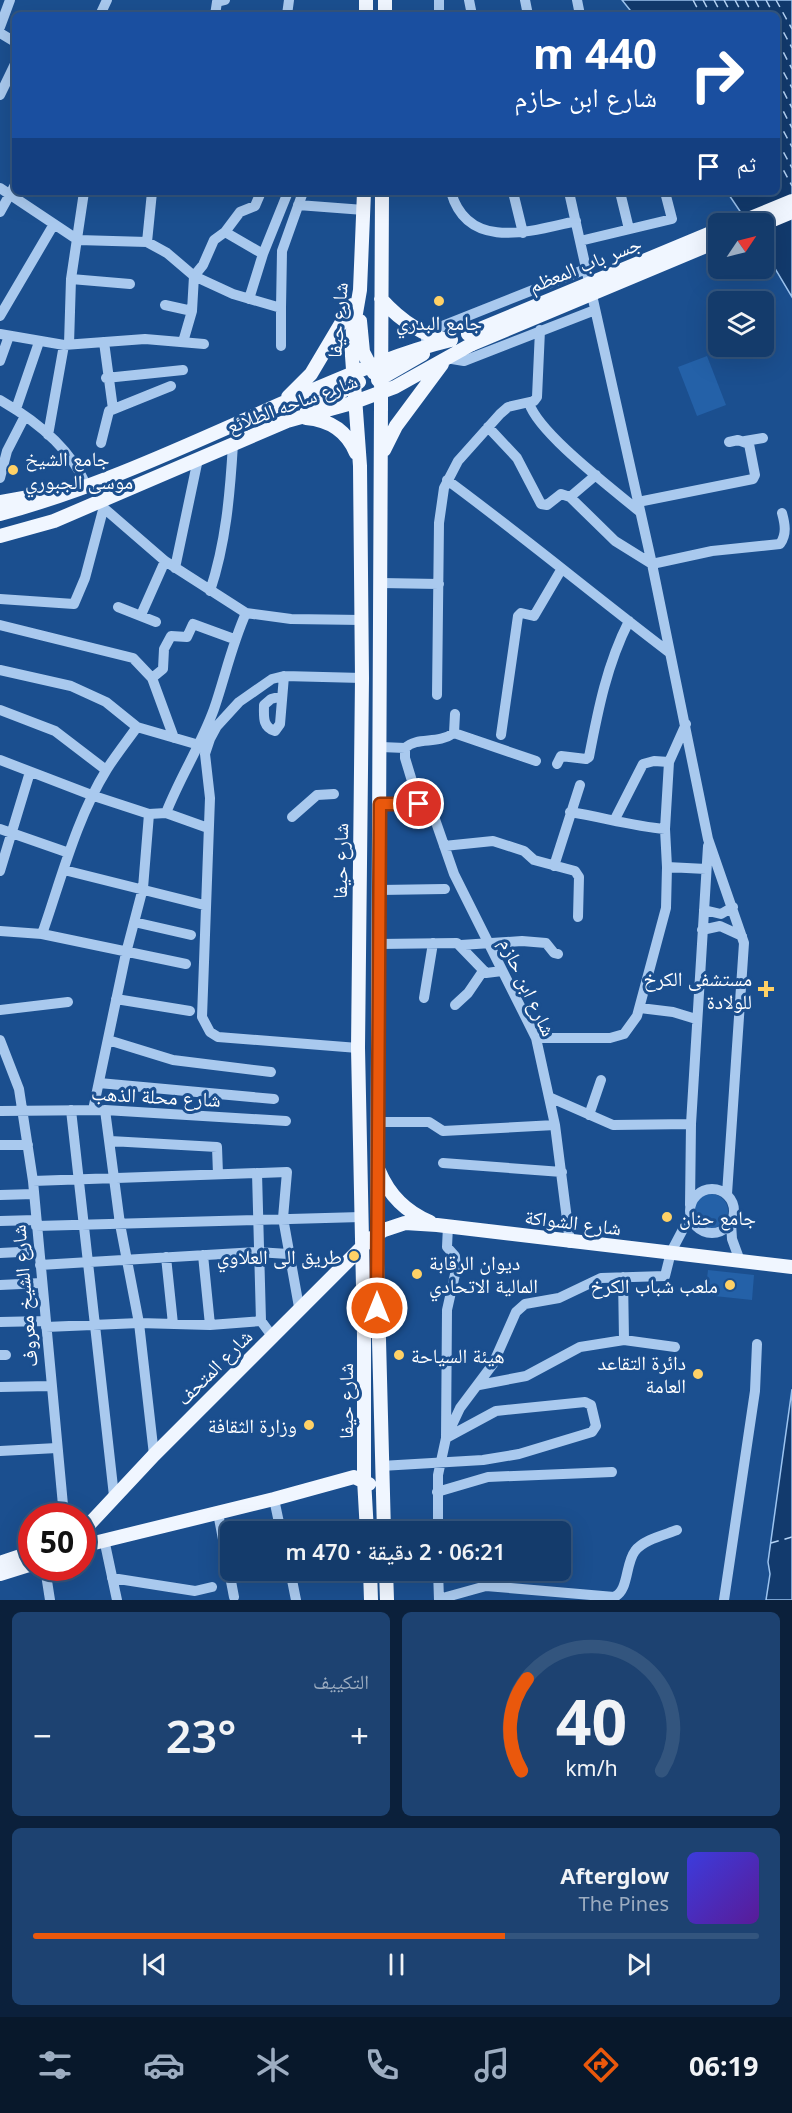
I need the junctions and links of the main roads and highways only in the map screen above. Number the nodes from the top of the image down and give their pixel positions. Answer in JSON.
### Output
{"nodes":[{"id":1,"x":364,"y":195,"type":"edge"},
{"id":2,"x":382,"y":195,"type":"edge"},
{"id":3,"x":792,"y":201,"type":"edge"},
{"id":4,"x":792,"y":212,"type":"edge"},
{"id":5,"x":763,"y":213,"type":"edge"},
{"id":6,"x":774,"y":219,"type":"edge"},
{"id":7,"x":708,"y":234,"type":"edge"},
{"id":8,"x":708,"y":245,"type":"edge"},
{"id":9,"x":360,"y":290,"type":"junction"},
{"id":10,"x":381,"y":298,"type":"junction"},
{"id":11,"x":470,"y":339,"type":"junction"},
{"id":12,"x":451,"y":340,"type":"junction"},
{"id":13,"x":446,"y":358,"type":"junction"},
{"id":14,"x":366,"y":381,"type":"junction"},
{"id":15,"x":278,"y":405,"type":"junction"},
{"id":16,"x":294,"y":420,"type":"junction"},
{"id":17,"x":382,"y":458,"type":"junction"},
{"id":18,"x":359,"y":461,"type":"junction"},
{"id":19,"x":81,"y":487,"type":"junction"},
{"id":20,"x":0,"y":502,"type":"edge"},
{"id":21,"x":96,"y":507,"type":"junction"},
{"id":22,"x":0,"y":514,"type":"edge"},
{"id":23,"x":0,"y":527,"type":"edge"},
{"id":24,"x":0,"y":536,"type":"edge"},
{"id":25,"x":378,"y":1167,"type":"junction"},
{"id":26,"x":361,"y":1222,"type":"junction"},
{"id":27,"x":442,"y":1225,"type":"junction"},
{"id":28,"x":378,"y":1230,"type":"junction"},
{"id":29,"x":362,"y":1247,"type":"junction"},
{"id":30,"x":377,"y":1263,"type":"junction"},
{"id":31,"x":792,"y":1267,"type":"edge"},
{"id":32,"x":380,"y":1447,"type":"junction"},
{"id":33,"x":364,"y":1461,"type":"junction"},
{"id":34,"x":364,"y":1479,"type":"junction"},
{"id":35,"x":334,"y":1481,"type":"junction"},
{"id":36,"x":382,"y":1508,"type":"junction"},
{"id":37,"x":96,"y":1517,"type":"edge"},
{"id":38,"x":366,"y":1521,"type":"edge"},
{"id":39,"x":383,"y":1521,"type":"edge"},
{"id":40,"x":96,"y":1538,"type":"edge"},
{"id":41,"x":101,"y":1540,"type":"junction"},
{"id":42,"x":96,"y":1542,"type":"edge"},
{"id":43,"x":18,"y":1557,"type":"edge"},
{"id":44,"x":0,"y":1563,"type":"edge"},
{"id":45,"x":18,"y":1568,"type":"edge"},
{"id":46,"x":0,"y":1574,"type":"edge"},
{"id":47,"x":370,"y":1581,"type":"edge"},
{"id":48,"x":386,"y":1581,"type":"edge"},
{"id":49,"x":371,"y":1600,"type":"edge"},
{"id":50,"x":387,"y":1600,"type":"edge"}],
"edges":[{"from":1,"to":9,"type":"main road","name":"شارع حيفا"},
{"from":2,"to":10,"type":"main road","name":"شارع حيفا"},
{"from":3,"to":5,"type":"main road"},
{"from":4,"to":6,"type":"main road"},
{"from":7,"to":11,"type":"main road","name":"جسر باب المعظم","bridge":true},
{"from":8,"to":11,"type":"main road","name":"جسر باب المعظم","bridge":true},
{"from":9,"to":14,"type":"main road","name":"شارع حيفا"},
{"from":9,"to":15,"type":"main road"},
{"from":10,"to":12,"type":"main road"},
{"from":10,"to":14,"type":"main road","name":"شارع حيفا"},
{"from":11,"to":12,"type":"main road","name":"شارع ساحه الطلائع"},
{"from":11,"to":13,"type":"main road","name":"شارع ساحه الطلائع"},
{"from":12,"to":14,"type":"main road","name":"شارع ساحه الطلائع"},
{"from":13,"to":14,"type":"main road","name":"شارع ساحه الطلائع"},
{"from":13,"to":17,"type":"main road"},
{"from":14,"to":15,"type":"main road","name":"شارع ساحه الطلائع"},
{"from":14,"to":16,"type":"main road","name":"شارع ساحه الطلائع"},
{"from":14,"to":17,"type":"main road","name":"شارع حيفا"},
{"from":14,"to":18,"type":"main road","name":"شارع حيفا"},
{"from":15,"to":19,"type":"main road","name":"شارع ساحه الطلائع"},
{"from":16,"to":18,"type":"main road"},
{"from":16,"to":21,"type":"main road","name":"شارع ساحه الطلائع"},
{"from":17,"to":25,"type":"main road","name":"شارع حيفا"},
{"from":18,"to":26,"type":"main road","name":"شارع حيفا"},
{"from":19,"to":20,"type":"main road"},
{"from":19,"to":22,"type":"main road"},
{"from":21,"to":23,"type":"main road"},
{"from":21,"to":24,"type":"main road"},
{"from":25,"to":27,"type":"main road"},
{"from":25,"to":28,"type":"main road","name":"شارع حيفا"},
{"from":26,"to":28,"type":"main road"},
{"from":26,"to":29,"type":"main road","name":"شارع حيفا"},
{"from":27,"to":28,"type":"main road","name":"شارع الشواكة"},
{"from":27,"to":31,"type":"main road","name":"شارع الشواكة"},
{"from":28,"to":29,"type":"main road","name":"شارع المتحف"},
{"from":28,"to":30,"type":"main road","name":"شارع حيفا"},
{"from":29,"to":30,"type":"main road"},
{"from":29,"to":33,"type":"main road","name":"شارع حيفا"},
{"from":29,"to":37,"type":"main road","name":"شارع المتحف"},
{"from":30,"to":32,"type":"main road","name":"شارع حيفا"},
{"from":32,"to":33,"type":"main road"},
{"from":32,"to":36,"type":"main road","name":"شارع حيفا"},
{"from":33,"to":34,"type":"main road","name":"شارع حيفا"},
{"from":33,"to":35,"type":"main road"},
{"from":34,"to":35,"type":"main road"},
{"from":34,"to":36,"type":"main road"},
{"from":34,"to":38,"type":"main road","name":"شارع حيفا"},
{"from":35,"to":41,"type":"main road"},
{"from":36,"to":39,"type":"main road","name":"شارع حيفا"},
{"from":40,"to":41,"type":"main road"},
{"from":41,"to":42,"type":"main road"},
{"from":43,"to":44,"type":"main road"},
{"from":45,"to":46,"type":"main road"},
{"from":47,"to":49,"type":"main road"},
{"from":48,"to":50,"type":"main road"}]}
